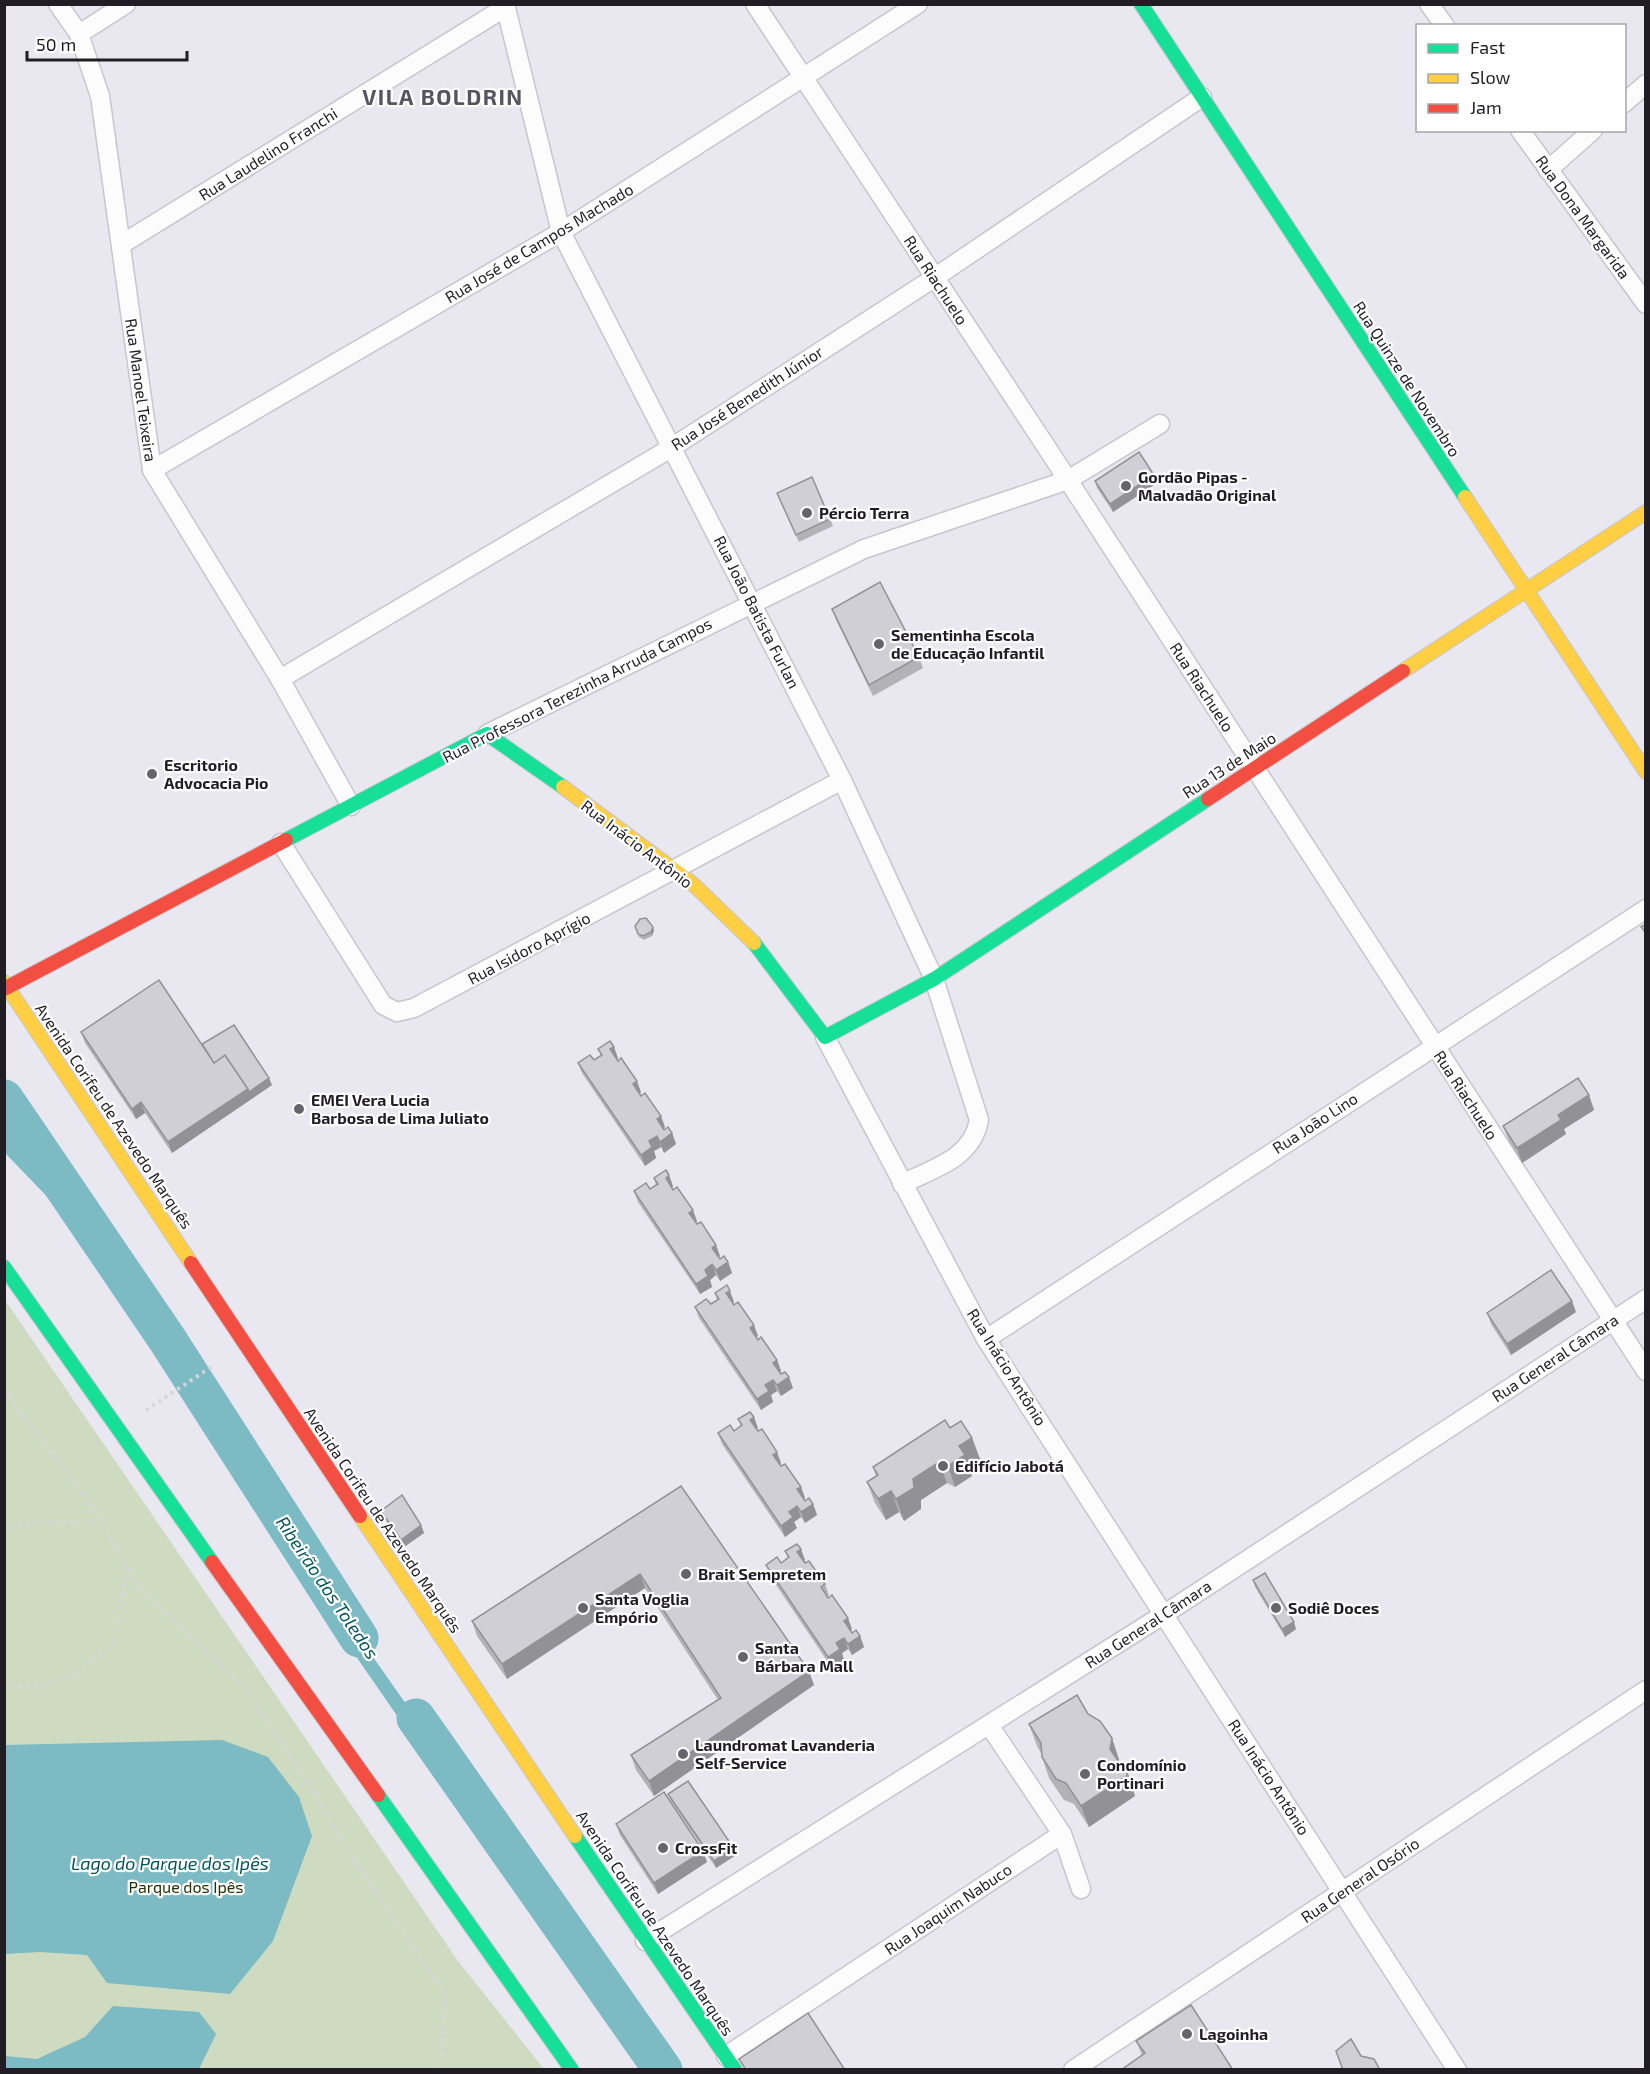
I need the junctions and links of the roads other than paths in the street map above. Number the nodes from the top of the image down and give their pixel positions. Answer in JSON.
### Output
{"nodes":[{"id":1,"x":58,"y":4,"type":"edge"},
{"id":2,"x":126,"y":4,"type":"edge"},
{"id":3,"x":755,"y":4,"type":"edge"},
{"id":4,"x":918,"y":4,"type":"edge"},
{"id":5,"x":1141,"y":4,"type":"edge"},
{"id":6,"x":1430,"y":4,"type":"edge"},
{"id":7,"x":506,"y":6,"type":"edge"},
{"id":8,"x":1443,"y":24,"type":"edge"},
{"id":9,"x":79,"y":34,"type":"junction"},
{"id":10,"x":804,"y":80,"type":"junction"},
{"id":11,"x":1646,"y":84,"type":"edge"},
{"id":12,"x":1202,"y":97,"type":"junction"},
{"id":13,"x":1626,"y":100,"type":"edge"},
{"id":14,"x":1521,"y":132,"type":"edge"},
{"id":15,"x":1591,"y":132,"type":"edge"},
{"id":16,"x":1548,"y":170,"type":"junction"},
{"id":17,"x":561,"y":232,"type":"junction"},
{"id":18,"x":122,"y":244,"type":"junction"},
{"id":19,"x":934,"y":278,"type":"junction"},
{"id":20,"x":1646,"y":304,"type":"edge"},
{"id":21,"x":1160,"y":424,"type":"dead end"},
{"id":22,"x":671,"y":448,"type":"junction"},
{"id":23,"x":152,"y":470,"type":"junction"},
{"id":24,"x":1068,"y":480,"type":"junction"},
{"id":25,"x":1646,"y":512,"type":"edge"},
{"id":26,"x":1526,"y":591,"type":"junction"},
{"id":27,"x":753,"y":602,"type":"junction"},
{"id":28,"x":279,"y":679,"type":"junction"},
{"id":29,"x":487,"y":734,"type":"junction"},
{"id":30,"x":1254,"y":769,"type":"junction"},
{"id":31,"x":1646,"y":772,"type":"edge"},
{"id":32,"x":842,"y":780,"type":"junction"},
{"id":33,"x":351,"y":806,"type":"junction"},
{"id":34,"x":281,"y":843,"type":"junction"},
{"id":35,"x":676,"y":870,"type":"junction"},
{"id":36,"x":1646,"y":909,"type":"edge"},
{"id":37,"x":934,"y":979,"type":"junction"},
{"id":38,"x":6,"y":986,"type":"edge"},
{"id":39,"x":825,"y":1037,"type":"junction"},
{"id":40,"x":1433,"y":1045,"type":"junction"},
{"id":41,"x":902,"y":1184,"type":"junction"},
{"id":42,"x":4,"y":1267,"type":"edge"},
{"id":43,"x":1646,"y":1299,"type":"edge"},
{"id":44,"x":1614,"y":1319,"type":"junction"},
{"id":45,"x":986,"y":1339,"type":"junction"},
{"id":46,"x":1646,"y":1371,"type":"edge"},
{"id":47,"x":1163,"y":1615,"type":"junction"},
{"id":48,"x":1646,"y":1690,"type":"edge"},
{"id":49,"x":989,"y":1725,"type":"junction"},
{"id":50,"x":1062,"y":1834,"type":"junction"},
{"id":51,"x":1081,"y":1889,"type":"dead end"},
{"id":52,"x":1342,"y":1891,"type":"junction"},
{"id":53,"x":645,"y":1941,"type":"junction"},
{"id":54,"x":731,"y":2063,"type":"edge"},
{"id":55,"x":572,"y":2070,"type":"edge"},
{"id":56,"x":1074,"y":2070,"type":"edge"},
{"id":57,"x":1457,"y":2070,"type":"edge"}],
"edges":[{"from":1,"to":9,"type":"street","name":"Rua Manoel Teixeira"},
{"from":2,"to":9,"type":"street"},
{"from":3,"to":10,"type":"street","name":"Rua Riachuelo"},
{"from":4,"to":10,"type":"street","name":"Rua José de Campos Machado"},
{"from":5,"to":12,"type":"main road","name":"Rua Quinze de Novembro"},
{"from":6,"to":8,"type":"street"},
{"from":7,"to":17,"type":"street","name":"Rua João Batista Furlan"},
{"from":7,"to":18,"type":"street","name":"Rua Laudelino Franchi"},
{"from":9,"to":18,"type":"street","name":"Rua Manoel Teixeira"},
{"from":10,"to":17,"type":"street","name":"Rua José de Campos Machado"},
{"from":10,"to":19,"type":"street","name":"Rua Riachuelo"},
{"from":11,"to":13,"type":"street"},
{"from":12,"to":19,"type":"street","name":"Rua José Benedith Júnior"},
{"from":12,"to":26,"type":"main road","name":"Rua Quinze de Novembro"},
{"from":14,"to":16,"type":"street","name":"Rua Dona Margarida"},
{"from":15,"to":16,"type":"street"},
{"from":16,"to":20,"type":"street","name":"Rua Dona Margarida"},
{"from":17,"to":22,"type":"street","name":"Rua João Batista Furlan"},
{"from":17,"to":23,"type":"street","name":"Rua José de Campos Machado"},
{"from":18,"to":23,"type":"street","name":"Rua Manoel Teixeira"},
{"from":19,"to":22,"type":"street","name":"Rua José Benedith Júnior"},
{"from":19,"to":24,"type":"street","name":"Rua Riachuelo"},
{"from":21,"to":24,"type":"street","name":"Rua Professora Terezinha Arruda Campos"},
{"from":22,"to":27,"type":"street","name":"Rua João Batista Furlan"},
{"from":22,"to":28,"type":"street","name":"Rua José Benedith Júnior"},
{"from":23,"to":28,"type":"street","name":"Rua Manoel Teixeira"},
{"from":24,"to":27,"type":"street","name":"Rua Professora Terezinha Arruda Campos"},
{"from":24,"to":30,"type":"street","name":"Rua Riachuelo"},
{"from":25,"to":26,"type":"main road","name":"Rua 13 de Maio"},
{"from":26,"to":30,"type":"main road","name":"Rua 13 de Maio"},
{"from":26,"to":31,"type":"main road","name":"Rua Quinze de Novembro"},
{"from":27,"to":29,"type":"street","name":"Rua Professora Terezinha Arruda Campos"},
{"from":27,"to":32,"type":"street","name":"Rua João Batista Furlan"},
{"from":28,"to":33,"type":"street","name":"Rua Manoel Teixeira"},
{"from":29,"to":33,"type":"main road","name":"Rua Professora Terezinha Arruda Campos"},
{"from":29,"to":35,"type":"main road","name":"Rua Inácio Antônio"},
{"from":30,"to":37,"type":"main road","name":"Rua 13 de Maio"},
{"from":30,"to":40,"type":"street","name":"Rua Riachuelo"},
{"from":32,"to":35,"type":"street","name":"Rua Isidoro Aprígio"},
{"from":32,"to":37,"type":"street","name":"Rua João Batista Furlan"},
{"from":33,"to":34,"type":"main road","name":"Rua Professora Terezinha Arruda Campos"},
{"from":34,"to":35,"type":"street","name":"Rua Isidoro Aprígio"},
{"from":34,"to":38,"type":"main road","name":"Rua Professora Terezinha Arruda Campos"},
{"from":35,"to":39,"type":"main road","name":"Rua Inácio Antônio"},
{"from":36,"to":40,"type":"street","name":"Rua João Lino"},
{"from":37,"to":39,"type":"main road","name":"Rua 13 de Maio"},
{"from":37,"to":41,"type":"street","name":"Rua João Batista Furlan"},
{"from":38,"to":53,"type":"main road","name":"Avenida Corifeu de Azevedo Marquês"},
{"from":39,"to":41,"type":"street","name":"Rua Inácio Antônio"},
{"from":40,"to":44,"type":"street","name":"Rua Riachuelo"},
{"from":40,"to":45,"type":"street","name":"Rua João Lino"},
{"from":41,"to":45,"type":"street","name":"Rua Inácio Antônio"},
{"from":42,"to":55,"type":"main road"},
{"from":43,"to":44,"type":"street","name":"Rua General Câmara"},
{"from":44,"to":46,"type":"street","name":"Rua Riachuelo"},
{"from":44,"to":47,"type":"street","name":"Rua General Câmara"},
{"from":45,"to":47,"type":"street","name":"Rua Inácio Antônio"},
{"from":47,"to":49,"type":"street","name":"Rua General Câmara"},
{"from":47,"to":52,"type":"street","name":"Rua Inácio Antônio"},
{"from":48,"to":52,"type":"street","name":"Rua General Osório"},
{"from":49,"to":50,"type":"street"},
{"from":49,"to":53,"type":"street","name":"Rua General Câmara"},
{"from":50,"to":51,"type":"street"},
{"from":50,"to":54,"type":"street","name":"Rua Joaquim Nabuco"},
{"from":52,"to":56,"type":"street","name":"Rua General Osório"},
{"from":52,"to":57,"type":"street","name":"Rua Inácio Antônio"},
{"from":53,"to":54,"type":"main road","name":"Avenida Corifeu de Azevedo Marquês"}]}
